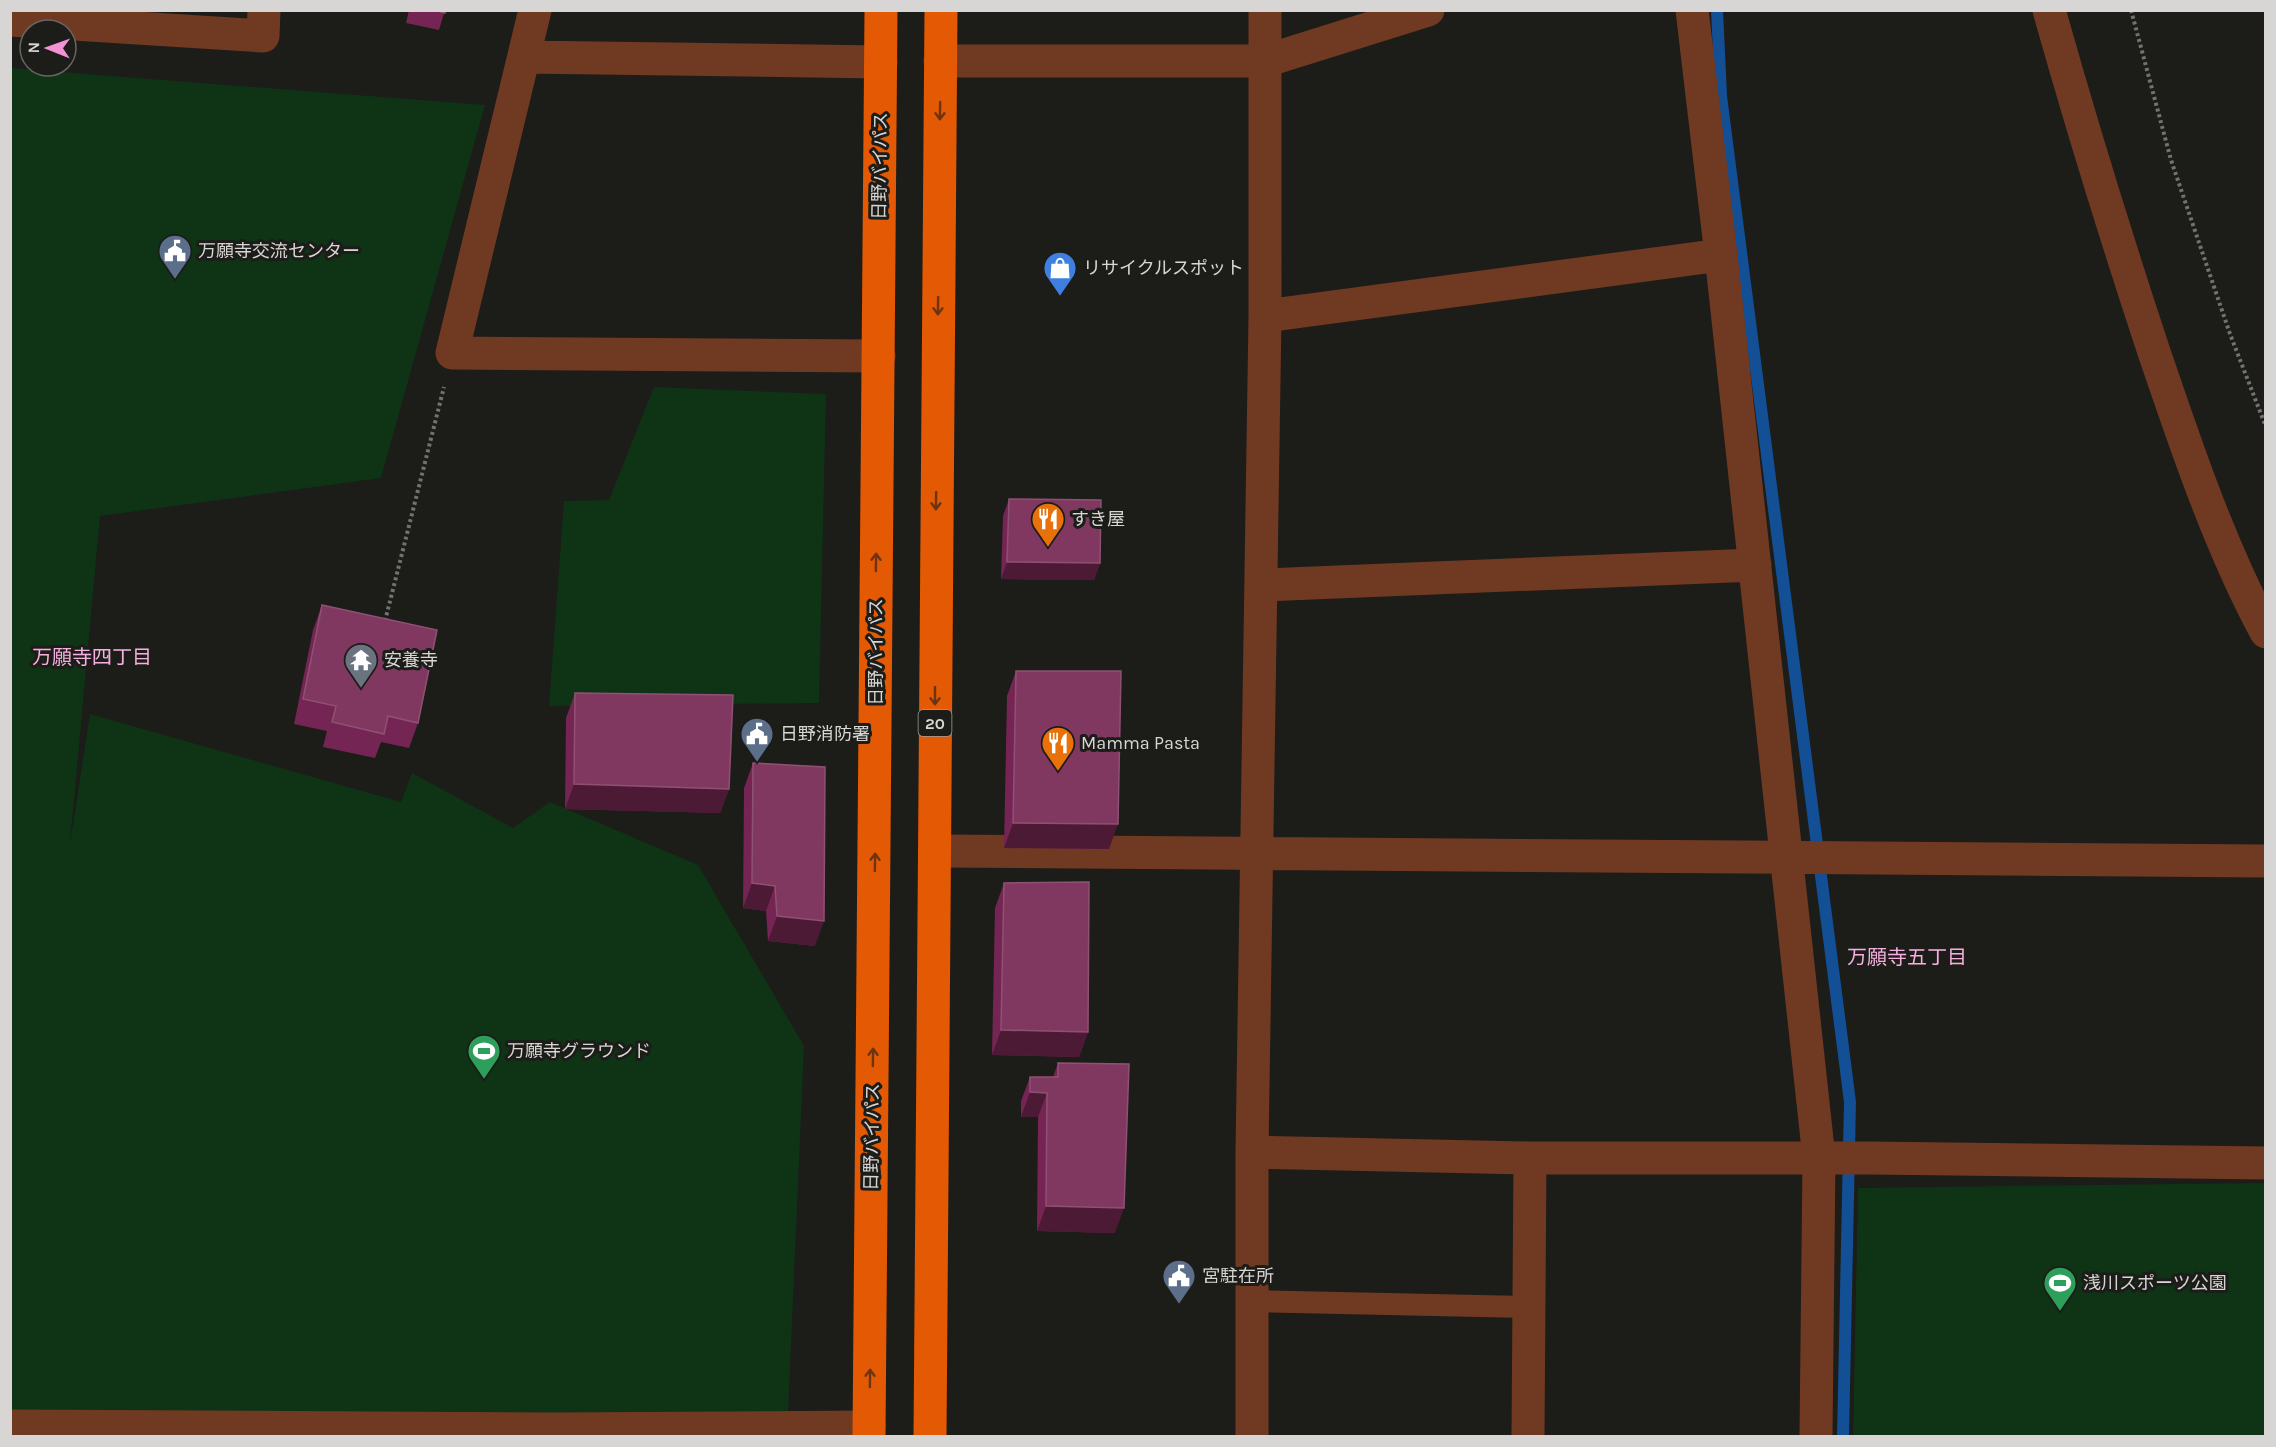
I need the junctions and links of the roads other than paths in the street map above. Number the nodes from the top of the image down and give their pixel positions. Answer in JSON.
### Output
{"nodes":[{"id":1,"x":264,"y":10,"type":"edge"},
{"id":2,"x":535,"y":10,"type":"edge"},
{"id":3,"x":881,"y":10,"type":"edge"},
{"id":4,"x":941,"y":10,"type":"edge"},
{"id":5,"x":1265,"y":10,"type":"edge"},
{"id":6,"x":1428,"y":10,"type":"edge"},
{"id":7,"x":1692,"y":10,"type":"edge"},
{"id":8,"x":2049,"y":10,"type":"edge"},
{"id":9,"x":10,"y":20,"type":"edge"},
{"id":10,"x":524,"y":57,"type":"junction"},
{"id":11,"x":940,"y":61,"type":"junction"},
{"id":12,"x":1265,"y":61,"type":"junction"},
{"id":13,"x":881,"y":62,"type":"junction"},
{"id":14,"x":1721,"y":255,"type":"junction"},
{"id":15,"x":1265,"y":316,"type":"junction"},
{"id":16,"x":879,"y":356,"type":"junction"},
{"id":17,"x":1755,"y":565,"type":"junction"},
{"id":18,"x":1262,"y":585,"type":"junction"},
{"id":19,"x":2265,"y":632,"type":"edge"},
{"id":20,"x":935,"y":851,"type":"junction"},
{"id":21,"x":1256,"y":854,"type":"junction"},
{"id":22,"x":1786,"y":856,"type":"junction"},
{"id":23,"x":2265,"y":861,"type":"edge"},
{"id":24,"x":1252,"y":1152,"type":"junction"},
{"id":25,"x":1530,"y":1158,"type":"junction"},
{"id":26,"x":1820,"y":1158,"type":"junction"},
{"id":27,"x":2265,"y":1162,"type":"edge"},
{"id":28,"x":1251,"y":1301,"type":"junction"},
{"id":29,"x":1529,"y":1307,"type":"junction"},
{"id":30,"x":10,"y":1425,"type":"edge"},
{"id":31,"x":869,"y":1432,"type":"edge"},
{"id":32,"x":553,"y":1433,"type":"edge"},
{"id":33,"x":930,"y":1437,"type":"edge"},
{"id":34,"x":1252,"y":1437,"type":"edge"},
{"id":35,"x":1528,"y":1437,"type":"edge"},
{"id":36,"x":1816,"y":1437,"type":"edge"}],
"edges":[{"from":1,"to":9,"type":"street"},
{"from":2,"to":10,"type":"street"},
{"from":3,"to":13,"type":"highway","name":"日野バイパス"},
{"from":4,"to":11,"type":"highway","number":"20"},
{"from":5,"to":12,"type":"street"},
{"from":6,"to":12,"type":"street"},
{"from":7,"to":14,"type":"street"},
{"from":8,"to":19,"type":"street"},
{"from":10,"to":13,"type":"street"},
{"from":10,"to":16,"type":"street"},
{"from":11,"to":12,"type":"street"},
{"from":11,"to":20,"type":"highway","number":"20","one_way":true},
{"from":12,"to":15,"type":"street"},
{"from":13,"to":16,"type":"highway","name":"日野バイパス"},
{"from":14,"to":15,"type":"street"},
{"from":14,"to":17,"type":"street"},
{"from":15,"to":18,"type":"street"},
{"from":31,"to":16,"type":"highway","name":"日野バイパス","one_way":true},
{"from":17,"to":18,"type":"street"},
{"from":17,"to":22,"type":"street"},
{"from":18,"to":21,"type":"street"},
{"from":20,"to":21,"type":"street"},
{"from":20,"to":33,"type":"highway","number":"20"},
{"from":21,"to":22,"type":"street"},
{"from":21,"to":24,"type":"street"},
{"from":22,"to":23,"type":"street"},
{"from":22,"to":26,"type":"street"},
{"from":24,"to":25,"type":"street"},
{"from":24,"to":28,"type":"street"},
{"from":25,"to":26,"type":"street"},
{"from":25,"to":29,"type":"street"},
{"from":26,"to":27,"type":"street"},
{"from":26,"to":36,"type":"street"},
{"from":28,"to":29,"type":"lane"},
{"from":28,"to":34,"type":"street"},
{"from":29,"to":35,"type":"street"},
{"from":30,"to":32,"type":"street"},
{"from":31,"to":32,"type":"street"}]}
